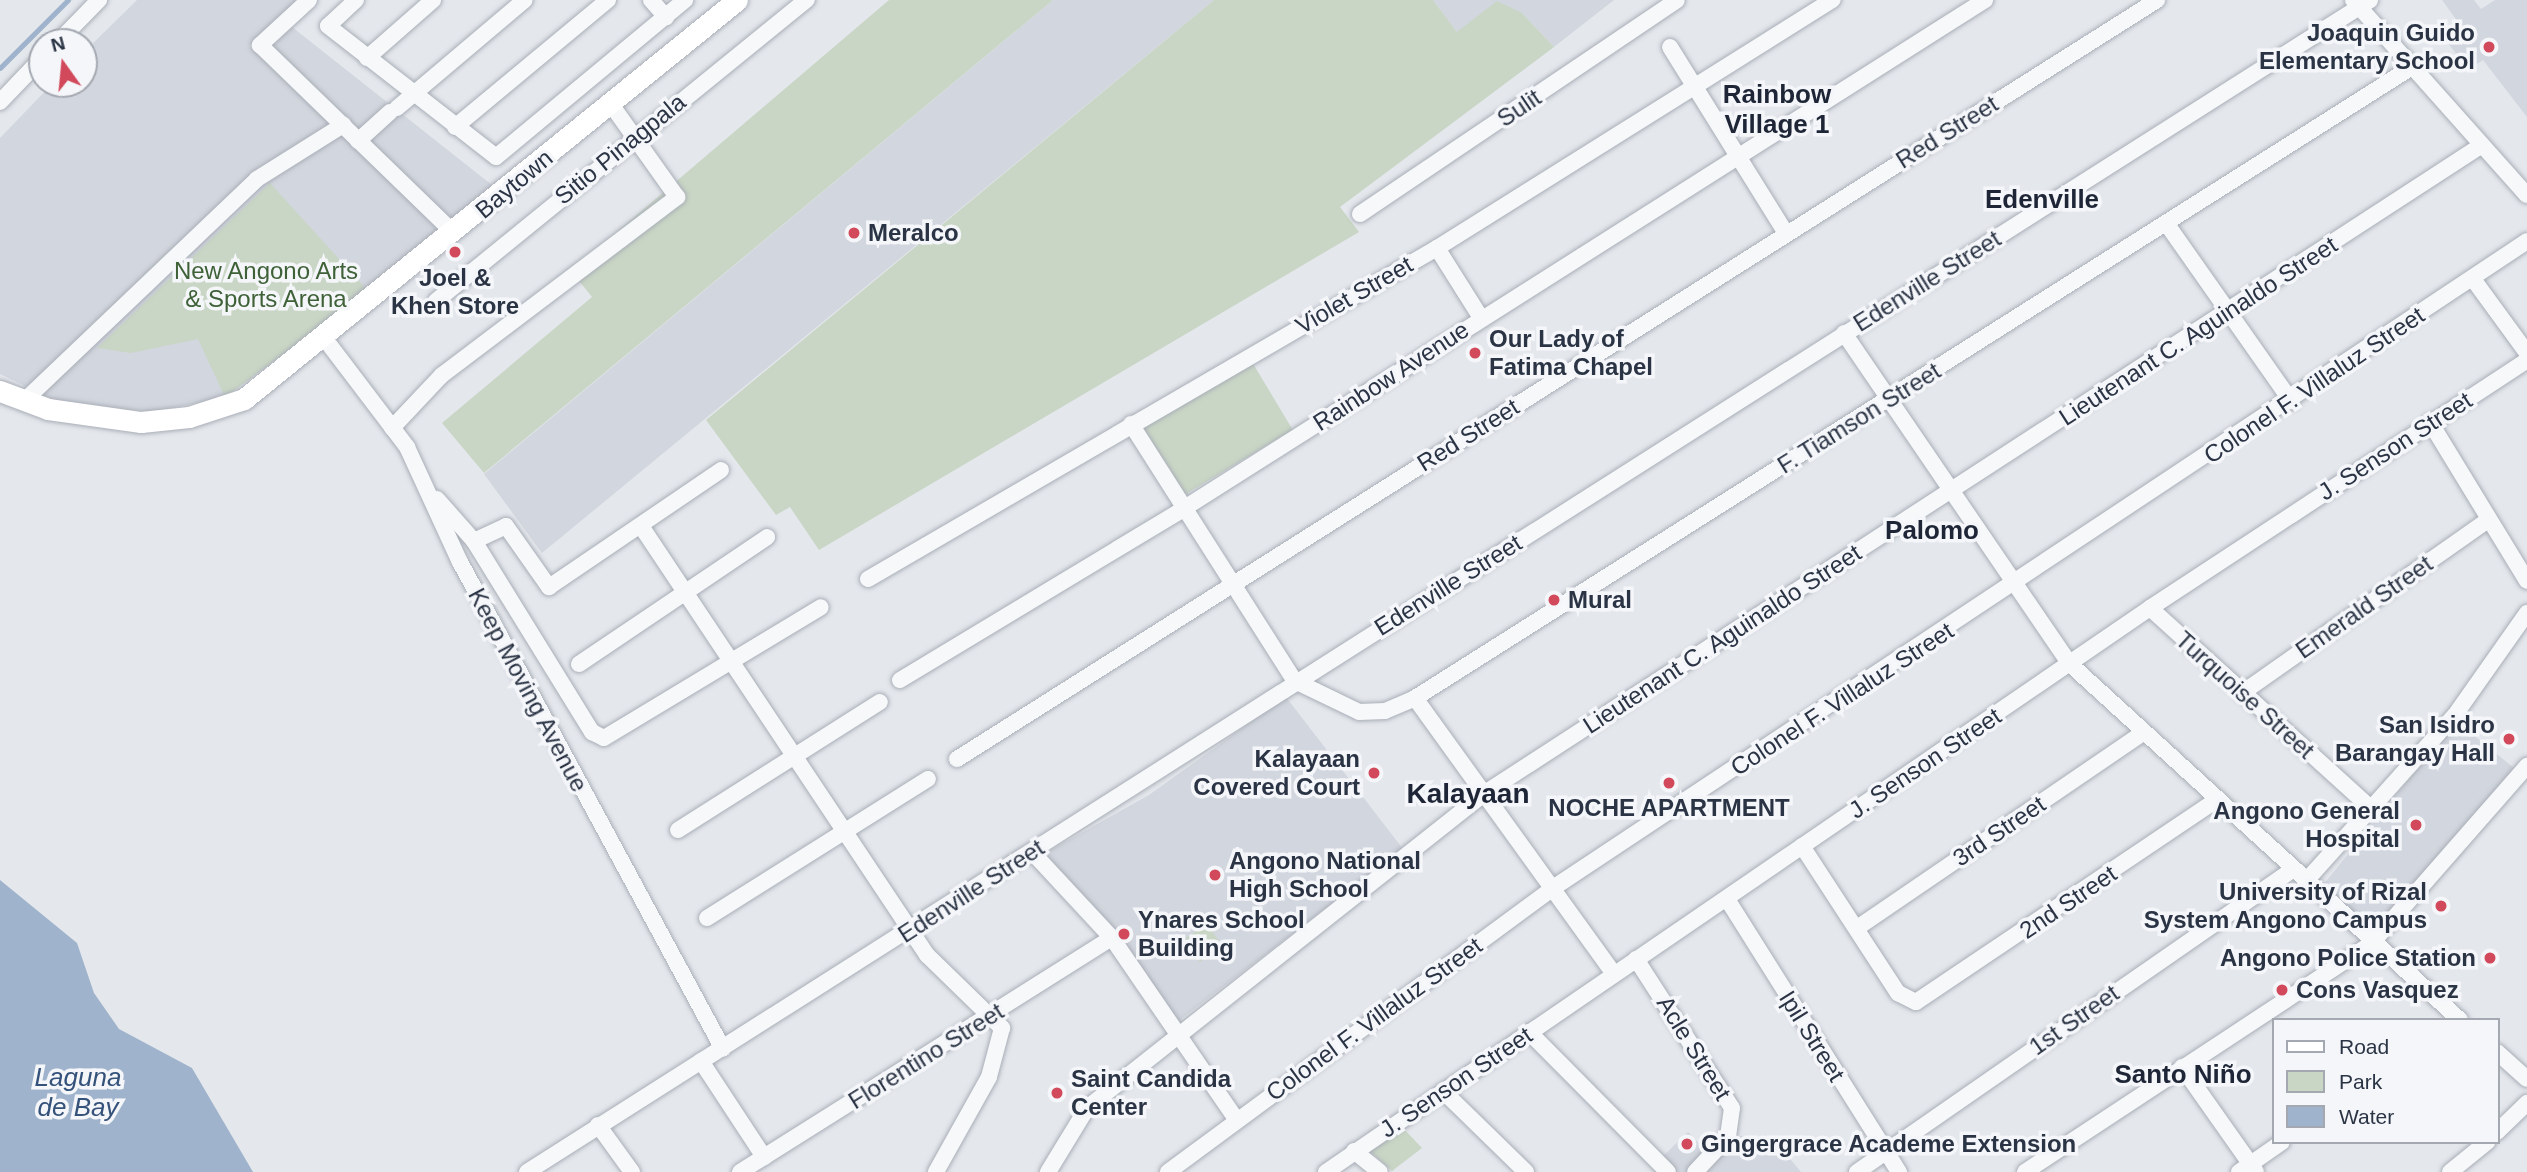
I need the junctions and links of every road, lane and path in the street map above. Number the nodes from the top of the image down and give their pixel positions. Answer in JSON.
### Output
{"nodes":[{"id":1,"x":99,"y":0,"type":"edge"},
{"id":2,"x":309,"y":0,"type":"edge"},
{"id":3,"x":356,"y":0,"type":"edge"},
{"id":4,"x":433,"y":0,"type":"edge"},
{"id":5,"x":525,"y":0,"type":"edge"},
{"id":6,"x":608,"y":0,"type":"edge"},
{"id":7,"x":652,"y":0,"type":"edge"},
{"id":8,"x":685,"y":0,"type":"edge"},
{"id":9,"x":737,"y":0,"type":"edge"},
{"id":10,"x":807,"y":0,"type":"edge"},
{"id":11,"x":1677,"y":0,"type":"edge"},
{"id":12,"x":1833,"y":0,"type":"edge"},
{"id":13,"x":1985,"y":0,"type":"edge"},
{"id":14,"x":2157,"y":0,"type":"edge"},
{"id":15,"x":2361,"y":2,"type":"edge"},
{"id":16,"x":666,"y":17,"type":"junction"},
{"id":17,"x":72,"y":28,"type":"edge"},
{"id":18,"x":1670,"y":47,"type":"dead end"},
{"id":19,"x":367,"y":58,"type":"junction"},
{"id":20,"x":2412,"y":67,"type":"junction"},
{"id":21,"x":28,"y":73,"type":"edge"},
{"id":22,"x":1696,"y":87,"type":"junction"},
{"id":23,"x":413,"y":95,"type":"junction"},
{"id":24,"x":0,"y":102,"type":"edge"},
{"id":25,"x":611,"y":104,"type":"junction"},
{"id":26,"x":343,"y":125,"type":"junction"},
{"id":27,"x":455,"y":127,"type":"junction"},
{"id":28,"x":636,"y":135,"type":"junction"},
{"id":29,"x":358,"y":141,"type":"junction"},
{"id":30,"x":2482,"y":145,"type":"junction"},
{"id":31,"x":1738,"y":156,"type":"junction"},
{"id":32,"x":2527,"y":195,"type":"edge"},
{"id":33,"x":1360,"y":214,"type":"dead end"},
{"id":34,"x":2166,"y":223,"type":"junction"},
{"id":35,"x":1785,"y":232,"type":"junction"},
{"id":36,"x":454,"y":233,"type":"junction"},
{"id":37,"x":2527,"y":241,"type":"edge"},
{"id":38,"x":1437,"y":248,"type":"junction"},
{"id":39,"x":2473,"y":279,"type":"junction"},
{"id":40,"x":436,"y":300,"type":"dead end"},
{"id":41,"x":2228,"y":312,"type":"junction"},
{"id":42,"x":1481,"y":318,"type":"junction"},
{"id":43,"x":1844,"y":333,"type":"junction"},
{"id":44,"x":325,"y":339,"type":"junction"},
{"id":45,"x":2527,"y":353,"type":"edge"},
{"id":46,"x":2527,"y":360,"type":"edge"},
{"id":47,"x":0,"y":391,"type":"edge"},
{"id":48,"x":1889,"y":399,"type":"junction"},
{"id":49,"x":24,"y":401,"type":"junction"},
{"id":50,"x":2291,"y":401,"type":"junction"},
{"id":51,"x":2430,"y":422,"type":"junction"},
{"id":52,"x":1131,"y":424,"type":"junction"},
{"id":53,"x":392,"y":428,"type":"junction"},
{"id":54,"x":721,"y":470,"type":"dead end"},
{"id":55,"x":1951,"y":491,"type":"junction"},
{"id":56,"x":430,"y":492,"type":"junction"},
{"id":57,"x":1183,"y":509,"type":"junction"},
{"id":58,"x":2487,"y":521,"type":"junction"},
{"id":59,"x":641,"y":526,"type":"junction"},
{"id":60,"x":767,"y":537,"type":"dead end"},
{"id":61,"x":474,"y":541,"type":"junction"},
{"id":62,"x":868,"y":579,"type":"dead end"},
{"id":63,"x":2527,"y":581,"type":"edge"},
{"id":64,"x":2015,"y":585,"type":"junction"},
{"id":65,"x":1231,"y":586,"type":"junction"},
{"id":66,"x":686,"y":589,"type":"junction"},
{"id":67,"x":821,"y":607,"type":"dead end"},
{"id":68,"x":2150,"y":608,"type":"junction"},
{"id":69,"x":2527,"y":613,"type":"edge"},
{"id":70,"x":733,"y":660,"type":"junction"},
{"id":71,"x":579,"y":664,"type":"dead end"},
{"id":72,"x":2070,"y":664,"type":"junction"},
{"id":73,"x":900,"y":680,"type":"dead end"},
{"id":74,"x":1296,"y":681,"type":"junction"},
{"id":75,"x":2242,"y":693,"type":"junction"},
{"id":76,"x":1415,"y":698,"type":"junction"},
{"id":77,"x":880,"y":702,"type":"dead end"},
{"id":78,"x":2140,"y":735,"type":"junction"},
{"id":79,"x":796,"y":754,"type":"junction"},
{"id":80,"x":957,"y":759,"type":"dead end"},
{"id":81,"x":2527,"y":766,"type":"edge"},
{"id":82,"x":928,"y":779,"type":"dead end"},
{"id":83,"x":2522,"y":785,"type":"edge"},
{"id":84,"x":1485,"y":793,"type":"junction"},
{"id":85,"x":2218,"y":799,"type":"junction"},
{"id":86,"x":2373,"y":810,"type":"junction"},
{"id":87,"x":678,"y":830,"type":"dead end"},
{"id":88,"x":846,"y":831,"type":"junction"},
{"id":89,"x":1802,"y":846,"type":"junction"},
{"id":90,"x":1032,"y":852,"type":"junction"},
{"id":91,"x":2292,"y":870,"type":"junction"},
{"id":92,"x":2305,"y":881,"type":"junction"},
{"id":93,"x":1553,"y":888,"type":"junction"},
{"id":94,"x":1727,"y":899,"type":"junction"},
{"id":95,"x":707,"y":918,"type":"dead end"},
{"id":96,"x":1857,"y":928,"type":"junction"},
{"id":97,"x":910,"y":930,"type":"junction"},
{"id":98,"x":1112,"y":938,"type":"junction"},
{"id":99,"x":2371,"y":944,"type":"junction"},
{"id":100,"x":1636,"y":959,"type":"junction"},
{"id":101,"x":1614,"y":974,"type":"junction"},
{"id":102,"x":993,"y":1015,"type":"junction"},
{"id":103,"x":2455,"y":1018,"type":"edge"},
{"id":104,"x":1529,"y":1032,"type":"junction"},
{"id":105,"x":1178,"y":1037,"type":"junction"},
{"id":106,"x":723,"y":1049,"type":"junction"},
{"id":107,"x":2499,"y":1054,"type":"edge"},
{"id":108,"x":701,"y":1061,"type":"junction"},
{"id":109,"x":2182,"y":1068,"type":"junction"},
{"id":110,"x":2527,"y":1079,"type":"edge"},
{"id":111,"x":1443,"y":1091,"type":"junction"},
{"id":112,"x":2527,"y":1103,"type":"edge"},
{"id":113,"x":1237,"y":1119,"type":"junction"},
{"id":114,"x":598,"y":1125,"type":"junction"},
{"id":115,"x":2499,"y":1130,"type":"edge"},
{"id":116,"x":2280,"y":1144,"type":"edge"},
{"id":117,"x":2485,"y":1144,"type":"edge"},
{"id":118,"x":1354,"y":1151,"type":"junction"},
{"id":119,"x":1886,"y":1151,"type":"junction"},
{"id":120,"x":764,"y":1157,"type":"junction"},
{"id":121,"x":2249,"y":1169,"type":"edge"},
{"id":122,"x":527,"y":1172,"type":"edge"},
{"id":123,"x":632,"y":1172,"type":"edge"},
{"id":124,"x":740,"y":1172,"type":"edge"},
{"id":125,"x":936,"y":1172,"type":"edge"},
{"id":126,"x":1048,"y":1172,"type":"edge"},
{"id":127,"x":1168,"y":1172,"type":"edge"},
{"id":128,"x":1326,"y":1172,"type":"edge"},
{"id":129,"x":1380,"y":1172,"type":"edge"},
{"id":130,"x":1526,"y":1172,"type":"edge"},
{"id":131,"x":1668,"y":1172,"type":"edge"},
{"id":132,"x":1695,"y":1172,"type":"edge"},
{"id":133,"x":1857,"y":1172,"type":"edge"},
{"id":134,"x":1899,"y":1172,"type":"edge"},
{"id":135,"x":2025,"y":1172,"type":"edge"},
{"id":136,"x":2450,"y":1172,"type":"edge"}],
"edges":[{"from":1,"to":17,"type":"street"},
{"from":2,"to":26,"type":"street"},
{"from":3,"to":19,"type":"street"},
{"from":4,"to":19,"type":"street"},
{"from":5,"to":23,"type":"street"},
{"from":6,"to":27,"type":"street"},
{"from":7,"to":16,"type":"street"},
{"from":8,"to":16,"type":"street"},
{"from":9,"to":25,"type":"main road","name":"Baytown"},
{"from":10,"to":28,"type":"street","name":"Sitio Pinagpala"},
{"from":11,"to":33,"type":"street","name":"Sulit"},
{"from":12,"to":22,"type":"street","name":"Violet Street"},
{"from":13,"to":31,"type":"street","name":"Rainbow Avenue"},
{"from":14,"to":35,"type":"street","name":"Red Street"},
{"from":15,"to":20,"type":"street"},
{"from":15,"to":43,"type":"street","name":"Edenville Street"},
{"from":16,"to":27,"type":"street"},
{"from":18,"to":22,"type":"street"},
{"from":19,"to":23,"type":"street"},
{"from":20,"to":30,"type":"street"},
{"from":20,"to":34,"type":"street","name":"F. Tiamson Street"},
{"from":21,"to":24,"type":"street"},
{"from":22,"to":31,"type":"street"},
{"from":22,"to":38,"type":"street","name":"Violet Street"},
{"from":23,"to":27,"type":"street"},
{"from":23,"to":29,"type":"street"},
{"from":25,"to":28,"type":"street"},
{"from":25,"to":36,"type":"main road","name":"Baytown"},
{"from":26,"to":29,"type":"street"},
{"from":26,"to":49,"type":"street"},
{"from":28,"to":40,"type":"street","name":"Sitio Pinagpala"},
{"from":28,"to":53,"type":"street"},
{"from":29,"to":36,"type":"street"},
{"from":30,"to":32,"type":"street"},
{"from":30,"to":41,"type":"street","name":"Lieutenant C. Aguinaldo Street"},
{"from":31,"to":35,"type":"street"},
{"from":31,"to":42,"type":"street","name":"Rainbow Avenue"},
{"from":34,"to":41,"type":"street"},
{"from":34,"to":48,"type":"street","name":"F. Tiamson Street"},
{"from":35,"to":65,"type":"street","name":"Red Street"},
{"from":36,"to":44,"type":"main road","name":"Baytown"},
{"from":37,"to":39,"type":"street","name":"Colonel F. Villaluz Street"},
{"from":38,"to":42,"type":"street"},
{"from":38,"to":52,"type":"street","name":"Violet Street"},
{"from":39,"to":45,"type":"street"},
{"from":39,"to":50,"type":"street","name":"Colonel F. Villaluz Street"},
{"from":41,"to":50,"type":"street"},
{"from":41,"to":55,"type":"street","name":"Lieutenant C. Aguinaldo Street"},
{"from":42,"to":57,"type":"street","name":"Rainbow Avenue"},
{"from":43,"to":48,"type":"street"},
{"from":43,"to":74,"type":"street","name":"Edenville Street"},
{"from":44,"to":49,"type":"main road","name":"Baytown"},
{"from":44,"to":53,"type":"street","name":"Keep Moving Avenue"},
{"from":46,"to":51,"type":"street","name":"J. Senson Street"},
{"from":47,"to":49,"type":"main road","name":"Baytown"},
{"from":48,"to":55,"type":"street"},
{"from":48,"to":76,"type":"street","name":"F. Tiamson Street"},
{"from":50,"to":64,"type":"street","name":"Colonel F. Villaluz Street"},
{"from":51,"to":58,"type":"street"},
{"from":51,"to":68,"type":"street","name":"J. Senson Street"},
{"from":52,"to":57,"type":"street"},
{"from":52,"to":62,"type":"street","name":"Violet Street"},
{"from":53,"to":56,"type":"street","name":"Keep Moving Avenue"},
{"from":54,"to":59,"type":"street"},
{"from":55,"to":64,"type":"street"},
{"from":55,"to":84,"type":"street","name":"Lieutenant C. Aguinaldo Street"},
{"from":56,"to":61,"type":"street"},
{"from":56,"to":106,"type":"street","name":"Keep Moving Avenue"},
{"from":57,"to":65,"type":"street"},
{"from":57,"to":73,"type":"street","name":"Rainbow Avenue"},
{"from":58,"to":63,"type":"street"},
{"from":58,"to":75,"type":"street","name":"Emerald Street"},
{"from":59,"to":61,"type":"street"},
{"from":59,"to":66,"type":"street"},
{"from":60,"to":66,"type":"street"},
{"from":61,"to":70,"type":"street"},
{"from":64,"to":72,"type":"street"},
{"from":64,"to":93,"type":"street","name":"Colonel F. Villaluz Street"},
{"from":65,"to":74,"type":"street"},
{"from":65,"to":80,"type":"street","name":"Red Street"},
{"from":66,"to":70,"type":"street"},
{"from":66,"to":71,"type":"street"},
{"from":67,"to":70,"type":"street"},
{"from":68,"to":72,"type":"street","name":"J. Senson Street"},
{"from":68,"to":75,"type":"street","name":"Turquoise Street"},
{"from":69,"to":86,"type":"street"},
{"from":70,"to":79,"type":"street"},
{"from":72,"to":78,"type":"street"},
{"from":72,"to":89,"type":"street","name":"J. Senson Street"},
{"from":74,"to":76,"type":"street","name":"F. Tiamson Street"},
{"from":74,"to":90,"type":"street","name":"Edenville Street"},
{"from":75,"to":86,"type":"street","name":"Turquoise Street"},
{"from":76,"to":84,"type":"street"},
{"from":77,"to":79,"type":"street"},
{"from":78,"to":85,"type":"street"},
{"from":78,"to":96,"type":"street","name":"3rd Street"},
{"from":79,"to":87,"type":"street"},
{"from":79,"to":88,"type":"street"},
{"from":81,"to":83,"type":"street"},
{"from":82,"to":88,"type":"street"},
{"from":83,"to":99,"type":"street"},
{"from":84,"to":93,"type":"street"},
{"from":84,"to":105,"type":"street","name":"Lieutenant C. Aguinaldo Street"},
{"from":85,"to":91,"type":"street"},
{"from":85,"to":96,"type":"street","name":"2nd Street"},
{"from":86,"to":92,"type":"street"},
{"from":88,"to":95,"type":"street"},
{"from":88,"to":97,"type":"street"},
{"from":89,"to":94,"type":"street","name":"J. Senson Street"},
{"from":89,"to":96,"type":"street"},
{"from":90,"to":97,"type":"street","name":"Edenville Street"},
{"from":90,"to":98,"type":"street"},
{"from":91,"to":92,"type":"street"},
{"from":91,"to":119,"type":"street","name":"1st Street"},
{"from":92,"to":99,"type":"street"},
{"from":93,"to":101,"type":"street"},
{"from":93,"to":113,"type":"street","name":"Colonel F. Villaluz Street"},
{"from":94,"to":100,"type":"street","name":"J. Senson Street"},
{"from":94,"to":119,"type":"street","name":"Ipil Street"},
{"from":97,"to":102,"type":"street"},
{"from":97,"to":106,"type":"street","name":"Edenville Street"},
{"from":98,"to":102,"type":"street","name":"Florentino Street"},
{"from":98,"to":105,"type":"street"},
{"from":99,"to":103,"type":"street"},
{"from":99,"to":109,"type":"street"},
{"from":100,"to":101,"type":"street","name":"J. Senson Street"},
{"from":100,"to":132,"type":"street","name":"Acle Street"},
{"from":101,"to":104,"type":"street","name":"J. Senson Street"},
{"from":102,"to":120,"type":"street","name":"Florentino Street"},
{"from":102,"to":125,"type":"street"},
{"from":104,"to":111,"type":"street","name":"J. Senson Street"},
{"from":104,"to":131,"type":"street"},
{"from":105,"to":113,"type":"street"},
{"from":105,"to":126,"type":"street","name":"Lieutenant C. Aguinaldo Street"},
{"from":106,"to":108,"type":"street","name":"Edenville Street"},
{"from":107,"to":110,"type":"street"},
{"from":108,"to":114,"type":"street","name":"Edenville Street"},
{"from":108,"to":120,"type":"street"},
{"from":109,"to":121,"type":"street"},
{"from":109,"to":135,"type":"street"},
{"from":111,"to":118,"type":"street","name":"J. Senson Street"},
{"from":111,"to":130,"type":"street"},
{"from":112,"to":115,"type":"street"},
{"from":113,"to":127,"type":"street","name":"Colonel F. Villaluz Street"},
{"from":114,"to":122,"type":"street","name":"Edenville Street"},
{"from":114,"to":123,"type":"street"},
{"from":116,"to":121,"type":"street"},
{"from":117,"to":136,"type":"street"},
{"from":118,"to":128,"type":"street","name":"J. Senson Street"},
{"from":118,"to":129,"type":"street"},
{"from":119,"to":133,"type":"street","name":"1st Street"},
{"from":119,"to":134,"type":"street","name":"Ipil Street"},
{"from":120,"to":124,"type":"street","name":"Florentino Street"}]}
